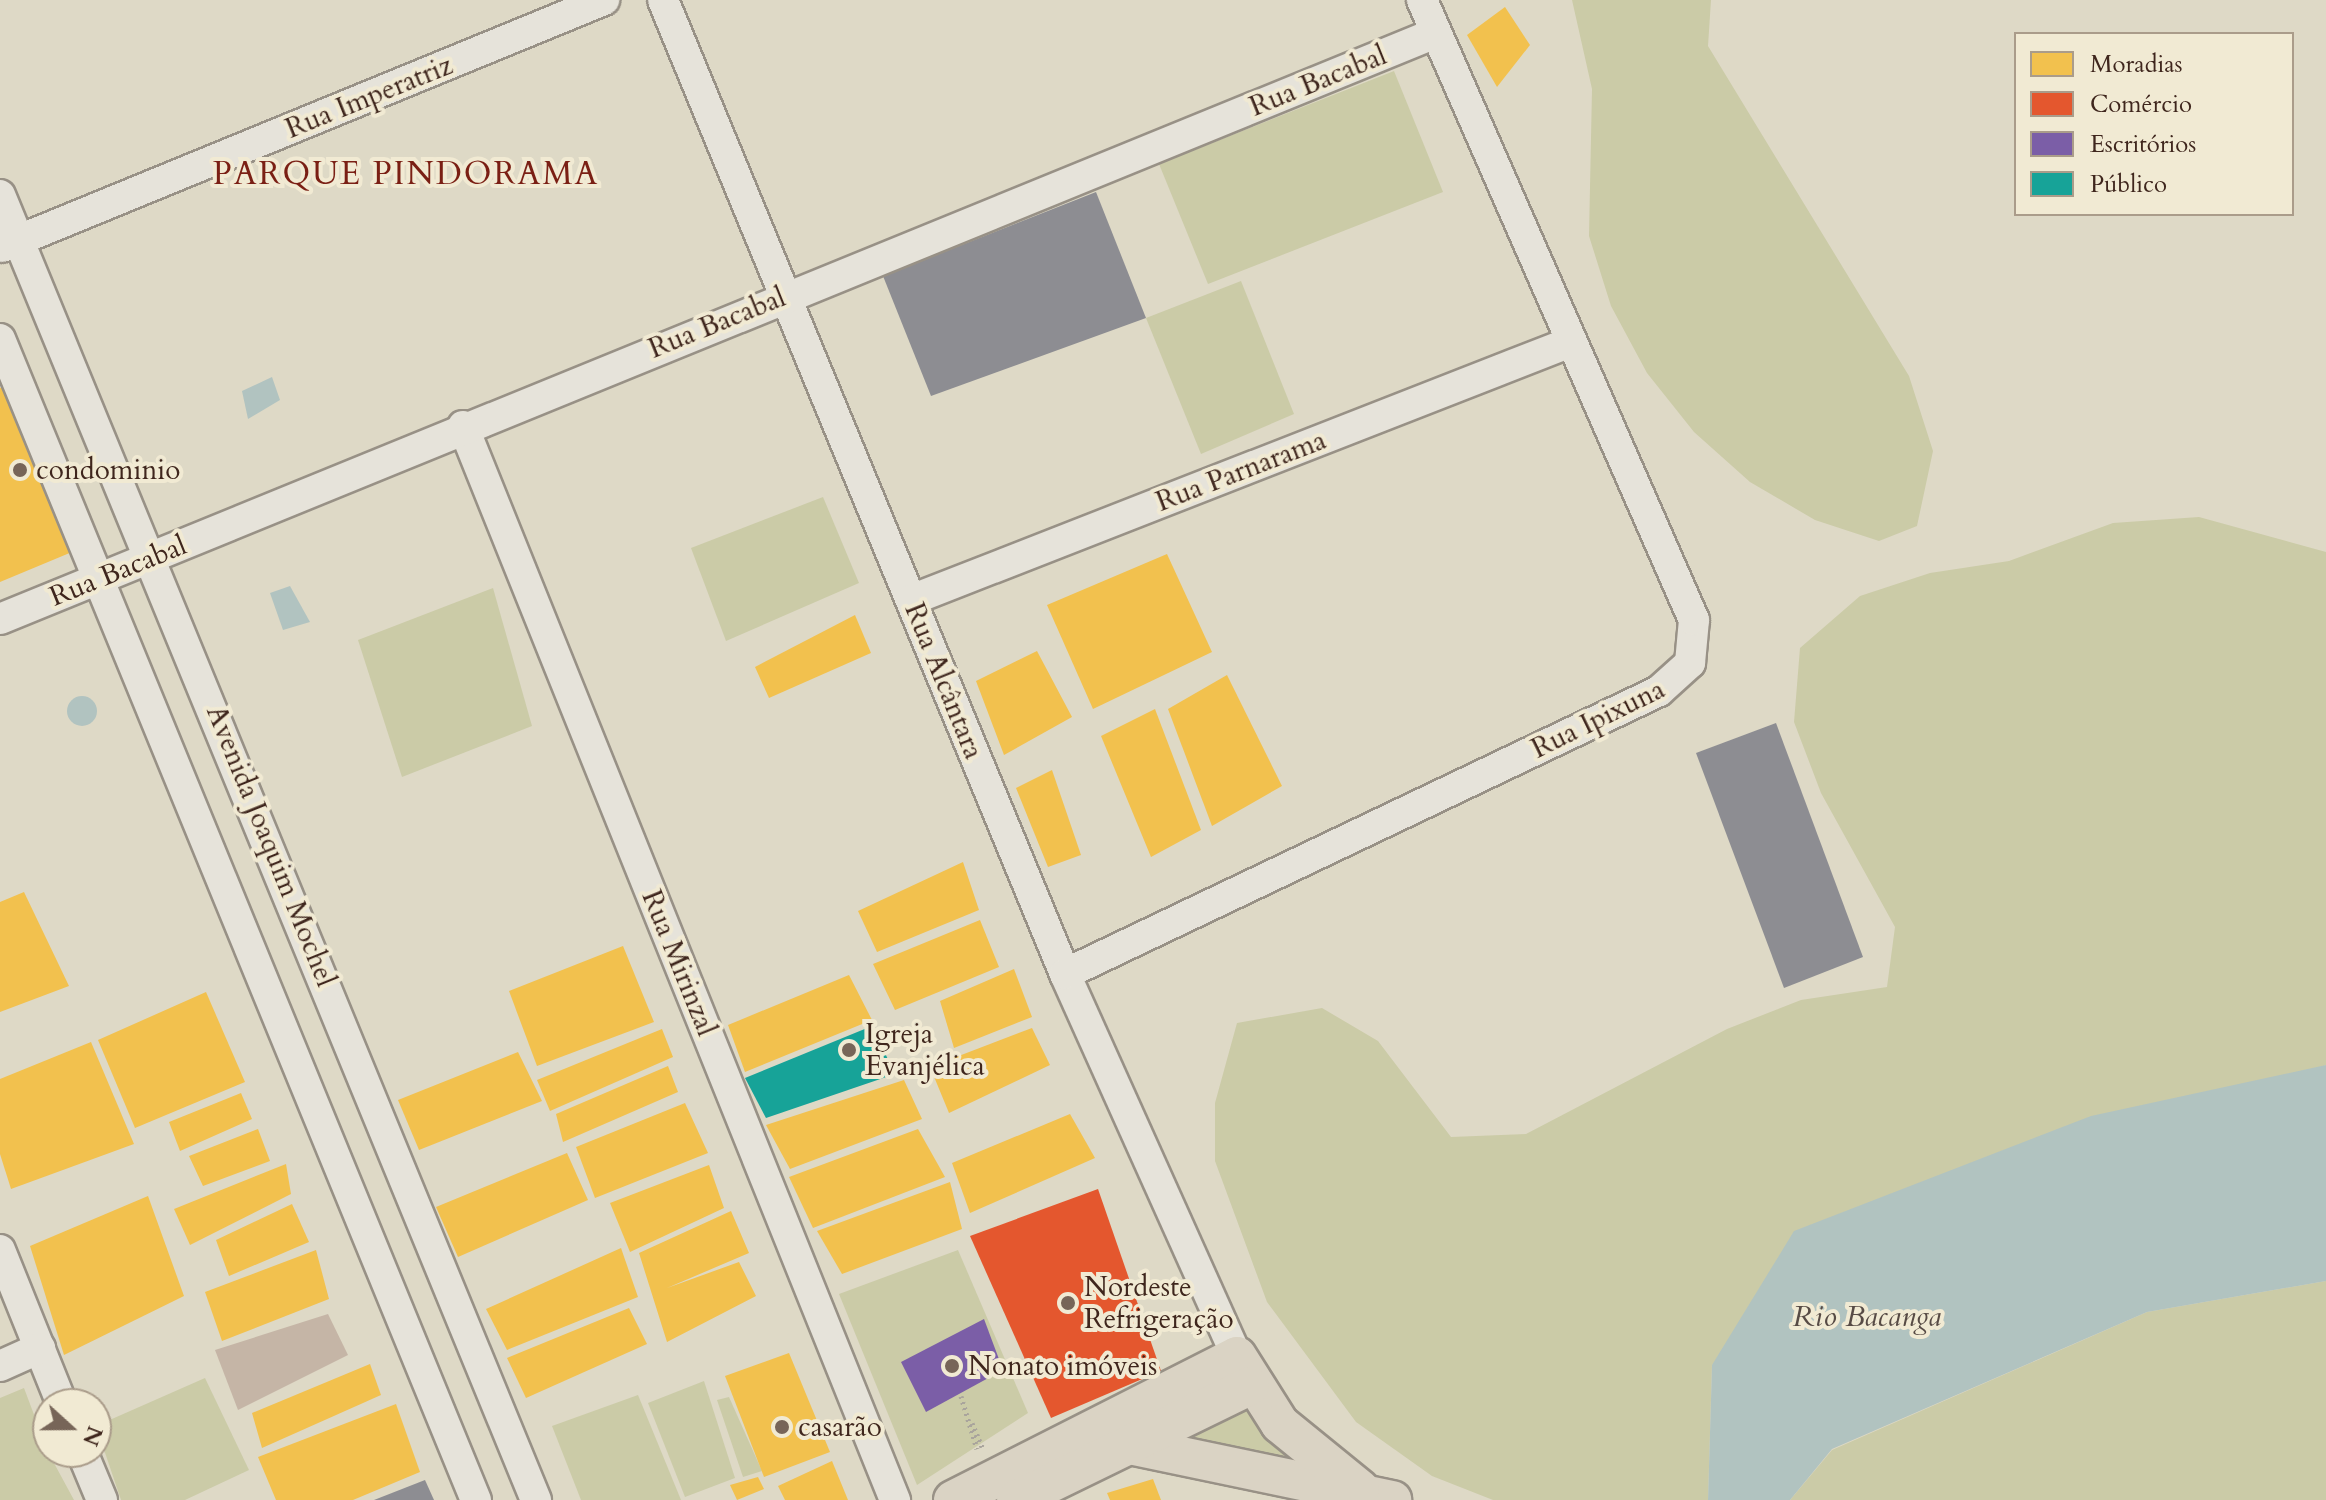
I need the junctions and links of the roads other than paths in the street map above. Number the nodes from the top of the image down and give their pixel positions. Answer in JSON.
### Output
{"nodes":[{"id":1,"x":604,"y":0,"type":"edge"},
{"id":2,"x":663,"y":0,"type":"edge"},
{"id":3,"x":1422,"y":0,"type":"edge"},
{"id":4,"x":1436,"y":33,"type":"junction"},
{"id":5,"x":0,"y":195,"type":"edge"},
{"id":6,"x":9,"y":244,"type":"edge"},
{"id":7,"x":785,"y":296,"type":"junction"},
{"id":8,"x":0,"y":339,"type":"edge"},
{"id":9,"x":1571,"y":342,"type":"junction"},
{"id":10,"x":463,"y":426,"type":"junction"},
{"id":11,"x":155,"y":557,"type":"junction"},
{"id":12,"x":98,"y":580,"type":"junction"},
{"id":13,"x":911,"y":600,"type":"junction"},
{"id":14,"x":0,"y":619,"type":"edge"},
{"id":15,"x":1065,"y":974,"type":"junction"},
{"id":16,"x":0,"y":1250,"type":"edge"},
{"id":17,"x":40,"y":1348,"type":"junction"},
{"id":18,"x":0,"y":1366,"type":"edge"},
{"id":19,"x":1243,"y":1371,"type":"junction"},
{"id":20,"x":56,"y":1388,"type":"edge"},
{"id":21,"x":1129,"y":1445,"type":"junction"},
{"id":22,"x":89,"y":1468,"type":"edge"},
{"id":23,"x":1376,"y":1494,"type":"edge"},
{"id":24,"x":102,"y":1500,"type":"edge"},
{"id":25,"x":476,"y":1500,"type":"edge"},
{"id":26,"x":536,"y":1500,"type":"edge"},
{"id":27,"x":895,"y":1500,"type":"edge"},
{"id":28,"x":953,"y":1500,"type":"edge"},
{"id":29,"x":1016,"y":1500,"type":"edge"}],
"edges":[{"from":1,"to":6,"type":"street","name":"Rua Imperatriz"},
{"from":2,"to":7,"type":"street","name":"Rua Alcântara"},
{"from":3,"to":4,"type":"street","name":"Rua Ipixuna"},
{"from":4,"to":7,"type":"street","name":"Rua Bacabal"},
{"from":4,"to":9,"type":"street","name":"Rua Ipixuna"},
{"from":5,"to":6,"type":"street","name":"Avenida Joaquim Mochel"},
{"from":6,"to":11,"type":"street","name":"Avenida Joaquim Mochel"},
{"from":7,"to":10,"type":"street","name":"Rua Bacabal"},
{"from":7,"to":13,"type":"street","name":"Rua Alcântara"},
{"from":8,"to":12,"type":"street","name":"Avenida Joaquim Mochel"},
{"from":9,"to":13,"type":"street","name":"Rua Parnarama"},
{"from":9,"to":15,"type":"street","name":"Rua Ipixuna"},
{"from":10,"to":11,"type":"street","name":"Rua Bacabal"},
{"from":10,"to":27,"type":"street","name":"Rua Mirinzal"},
{"from":11,"to":12,"type":"street","name":"Rua Bacabal"},
{"from":11,"to":26,"type":"street","name":"Avenida Joaquim Mochel"},
{"from":12,"to":14,"type":"street","name":"Rua Bacabal"},
{"from":12,"to":25,"type":"street","name":"Avenida Joaquim Mochel"},
{"from":13,"to":15,"type":"street","name":"Rua Alcântara"},
{"from":15,"to":19,"type":"street","name":"Rua Alcântara"},
{"from":16,"to":17,"type":"street"},
{"from":17,"to":18,"type":"street"},
{"from":17,"to":20,"type":"street"},
{"from":19,"to":21,"type":"main road"},
{"from":19,"to":23,"type":"main road"},
{"from":19,"to":28,"type":"main road"},
{"from":21,"to":23,"type":"main road"},
{"from":21,"to":29,"type":"main road"},
{"from":22,"to":24,"type":"street"}]}
